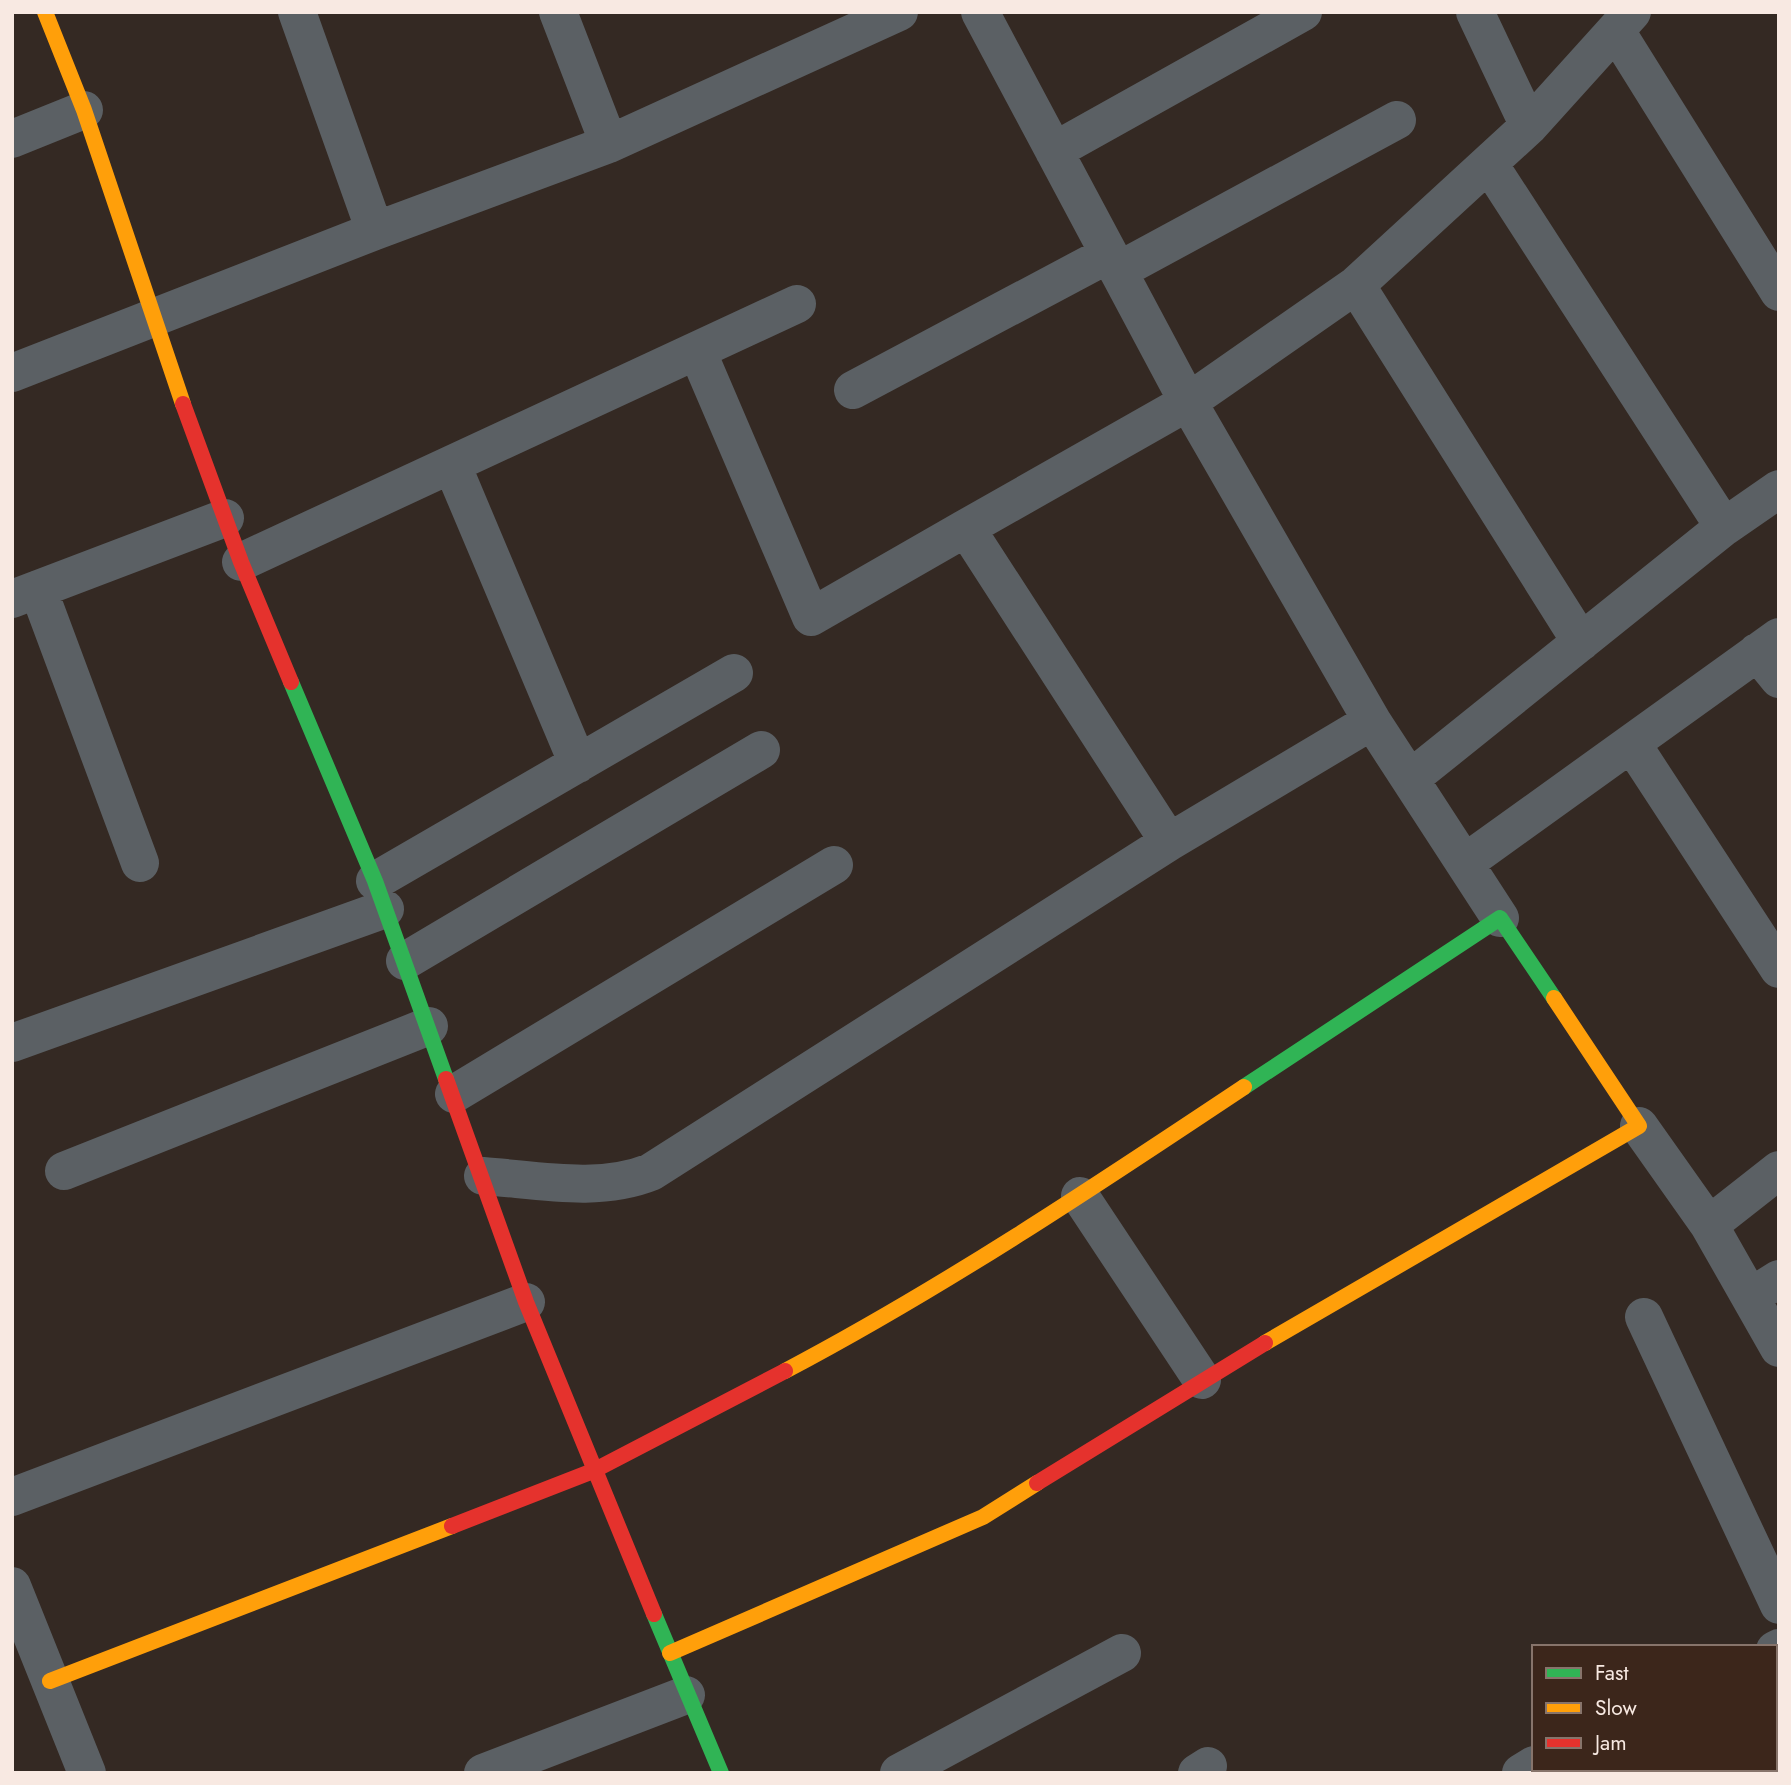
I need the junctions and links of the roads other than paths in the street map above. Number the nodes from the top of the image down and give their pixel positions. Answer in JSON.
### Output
{"nodes":[{"id":1,"x":45,"y":12,"type":"edge"},
{"id":2,"x":297,"y":12,"type":"edge"},
{"id":3,"x":558,"y":12,"type":"edge"},
{"id":4,"x":899,"y":12,"type":"edge"},
{"id":5,"x":980,"y":12,"type":"edge"},
{"id":6,"x":1303,"y":12,"type":"edge"},
{"id":7,"x":1475,"y":12,"type":"edge"},
{"id":8,"x":1624,"y":21,"type":"edge"},
{"id":9,"x":84,"y":110,"type":"junction"},
{"id":10,"x":1397,"y":120,"type":"dead end"},
{"id":11,"x":1530,"y":126,"type":"junction"},
{"id":12,"x":12,"y":139,"type":"edge"},
{"id":13,"x":609,"y":144,"type":"junction"},
{"id":14,"x":1054,"y":150,"type":"junction"},
{"id":15,"x":1489,"y":164,"type":"junction"},
{"id":16,"x":375,"y":231,"type":"junction"},
{"id":17,"x":1113,"y":262,"type":"junction"},
{"id":18,"x":1356,"y":285,"type":"junction"},
{"id":19,"x":1779,"y":292,"type":"edge"},
{"id":20,"x":797,"y":304,"type":"dead end"},
{"id":21,"x":152,"y":318,"type":"junction"},
{"id":22,"x":698,"y":353,"type":"junction"},
{"id":23,"x":12,"y":373,"type":"edge"},
{"id":24,"x":853,"y":390,"type":"dead end"},
{"id":25,"x":1188,"y":402,"type":"junction"},
{"id":26,"x":452,"y":465,"type":"junction"},
{"id":27,"x":1779,"y":489,"type":"edge"},
{"id":28,"x":225,"y":518,"type":"junction"},
{"id":29,"x":1724,"y":527,"type":"junction"},
{"id":30,"x":966,"y":528,"type":"junction"},
{"id":31,"x":242,"y":562,"type":"junction"},
{"id":32,"x":25,"y":594,"type":"edge"},
{"id":33,"x":1581,"y":642,"type":"junction"},
{"id":34,"x":1772,"y":656,"type":"edge"},
{"id":35,"x":734,"y":673,"type":"dead end"},
{"id":36,"x":1372,"y":721,"type":"junction"},
{"id":37,"x":1632,"y":744,"type":"junction"},
{"id":38,"x":761,"y":750,"type":"dead end"},
{"id":39,"x":578,"y":764,"type":"junction"},
{"id":40,"x":1410,"y":779,"type":"junction"},
{"id":41,"x":1169,"y":842,"type":"junction"},
{"id":42,"x":1466,"y":862,"type":"junction"},
{"id":43,"x":140,"y":863,"type":"dead end"},
{"id":44,"x":834,"y":865,"type":"dead end"},
{"id":45,"x":380,"y":895,"type":"junction"},
{"id":46,"x":1500,"y":918,"type":"junction"},
{"id":47,"x":405,"y":961,"type":"junction"},
{"id":48,"x":1779,"y":970,"type":"edge"},
{"id":49,"x":429,"y":1026,"type":"junction"},
{"id":50,"x":12,"y":1043,"type":"edge"},
{"id":51,"x":454,"y":1094,"type":"junction"},
{"id":52,"x":1639,"y":1126,"type":"junction"},
{"id":53,"x":1779,"y":1170,"type":"edge"},
{"id":54,"x":64,"y":1171,"type":"dead end"},
{"id":55,"x":483,"y":1176,"type":"junction"},
{"id":56,"x":1080,"y":1196,"type":"junction"},
{"id":57,"x":1709,"y":1225,"type":"junction"},
{"id":58,"x":1764,"y":1288,"type":"edge"},
{"id":59,"x":526,"y":1301,"type":"junction"},
{"id":60,"x":1643,"y":1317,"type":"dead end"},
{"id":61,"x":1779,"y":1348,"type":"edge"},
{"id":62,"x":1202,"y":1380,"type":"junction"},
{"id":63,"x":593,"y":1471,"type":"junction"},
{"id":64,"x":12,"y":1497,"type":"edge"},
{"id":65,"x":12,"y":1586,"type":"edge"},
{"id":66,"x":1779,"y":1605,"type":"edge"},
{"id":67,"x":670,"y":1653,"type":"junction"},
{"id":68,"x":1122,"y":1653,"type":"dead end"},
{"id":69,"x":50,"y":1681,"type":"junction"},
{"id":70,"x":686,"y":1695,"type":"junction"},
{"id":71,"x":87,"y":1773,"type":"edge"},
{"id":72,"x":482,"y":1773,"type":"edge"},
{"id":73,"x":721,"y":1773,"type":"edge"},
{"id":74,"x":899,"y":1773,"type":"edge"}],
"edges":[{"from":1,"to":9,"type":"street"},
{"from":2,"to":16,"type":"street"},
{"from":3,"to":13,"type":"street"},
{"from":4,"to":13,"type":"street"},
{"from":5,"to":14,"type":"street"},
{"from":6,"to":14,"type":"street"},
{"from":7,"to":11,"type":"street"},
{"from":8,"to":11,"type":"street"},
{"from":8,"to":19,"type":"street"},
{"from":9,"to":12,"type":"street"},
{"from":9,"to":21,"type":"street"},
{"from":10,"to":17,"type":"street"},
{"from":11,"to":15,"type":"street"},
{"from":13,"to":16,"type":"street"},
{"from":14,"to":17,"type":"street"},
{"from":15,"to":18,"type":"street"},
{"from":15,"to":29,"type":"street"},
{"from":16,"to":21,"type":"street"},
{"from":17,"to":24,"type":"street"},
{"from":17,"to":25,"type":"street"},
{"from":18,"to":25,"type":"street"},
{"from":18,"to":33,"type":"street"},
{"from":20,"to":22,"type":"street"},
{"from":21,"to":23,"type":"street"},
{"from":21,"to":28,"type":"street"},
{"from":22,"to":26,"type":"street"},
{"from":22,"to":30,"type":"street"},
{"from":25,"to":30,"type":"street"},
{"from":25,"to":36,"type":"street"},
{"from":26,"to":31,"type":"street"},
{"from":26,"to":39,"type":"street"},
{"from":27,"to":29,"type":"street"},
{"from":28,"to":31,"type":"street"},
{"from":28,"to":32,"type":"street"},
{"from":29,"to":33,"type":"street"},
{"from":30,"to":41,"type":"street"},
{"from":31,"to":45,"type":"street"},
{"from":32,"to":43,"type":"street"},
{"from":33,"to":40,"type":"street"},
{"from":34,"to":37,"type":"street"},
{"from":35,"to":39,"type":"street"},
{"from":36,"to":40,"type":"street"},
{"from":36,"to":41,"type":"street"},
{"from":37,"to":42,"type":"street"},
{"from":37,"to":48,"type":"street"},
{"from":38,"to":47,"type":"street"},
{"from":39,"to":45,"type":"street"},
{"from":40,"to":42,"type":"street"},
{"from":41,"to":55,"type":"street"},
{"from":42,"to":46,"type":"street"},
{"from":44,"to":51,"type":"street"},
{"from":45,"to":47,"type":"street"},
{"from":45,"to":50,"type":"street"},
{"from":46,"to":52,"type":"street"},
{"from":46,"to":56,"type":"street"},
{"from":47,"to":49,"type":"street"},
{"from":49,"to":51,"type":"street"},
{"from":49,"to":54,"type":"street"},
{"from":51,"to":55,"type":"street"},
{"from":52,"to":57,"type":"street"},
{"from":52,"to":62,"type":"street"},
{"from":53,"to":57,"type":"street"},
{"from":55,"to":59,"type":"street"},
{"from":56,"to":62,"type":"street"},
{"from":56,"to":63,"type":"street"},
{"from":57,"to":58,"type":"street"},
{"from":58,"to":61,"type":"street"},
{"from":59,"to":63,"type":"street"},
{"from":59,"to":64,"type":"street"},
{"from":60,"to":66,"type":"street"},
{"from":62,"to":67,"type":"street"},
{"from":63,"to":67,"type":"street"},
{"from":63,"to":69,"type":"street"},
{"from":65,"to":69,"type":"street"},
{"from":67,"to":70,"type":"street"},
{"from":68,"to":74,"type":"street"},
{"from":69,"to":71,"type":"street"},
{"from":70,"to":72,"type":"street"},
{"from":70,"to":73,"type":"street"}]}
